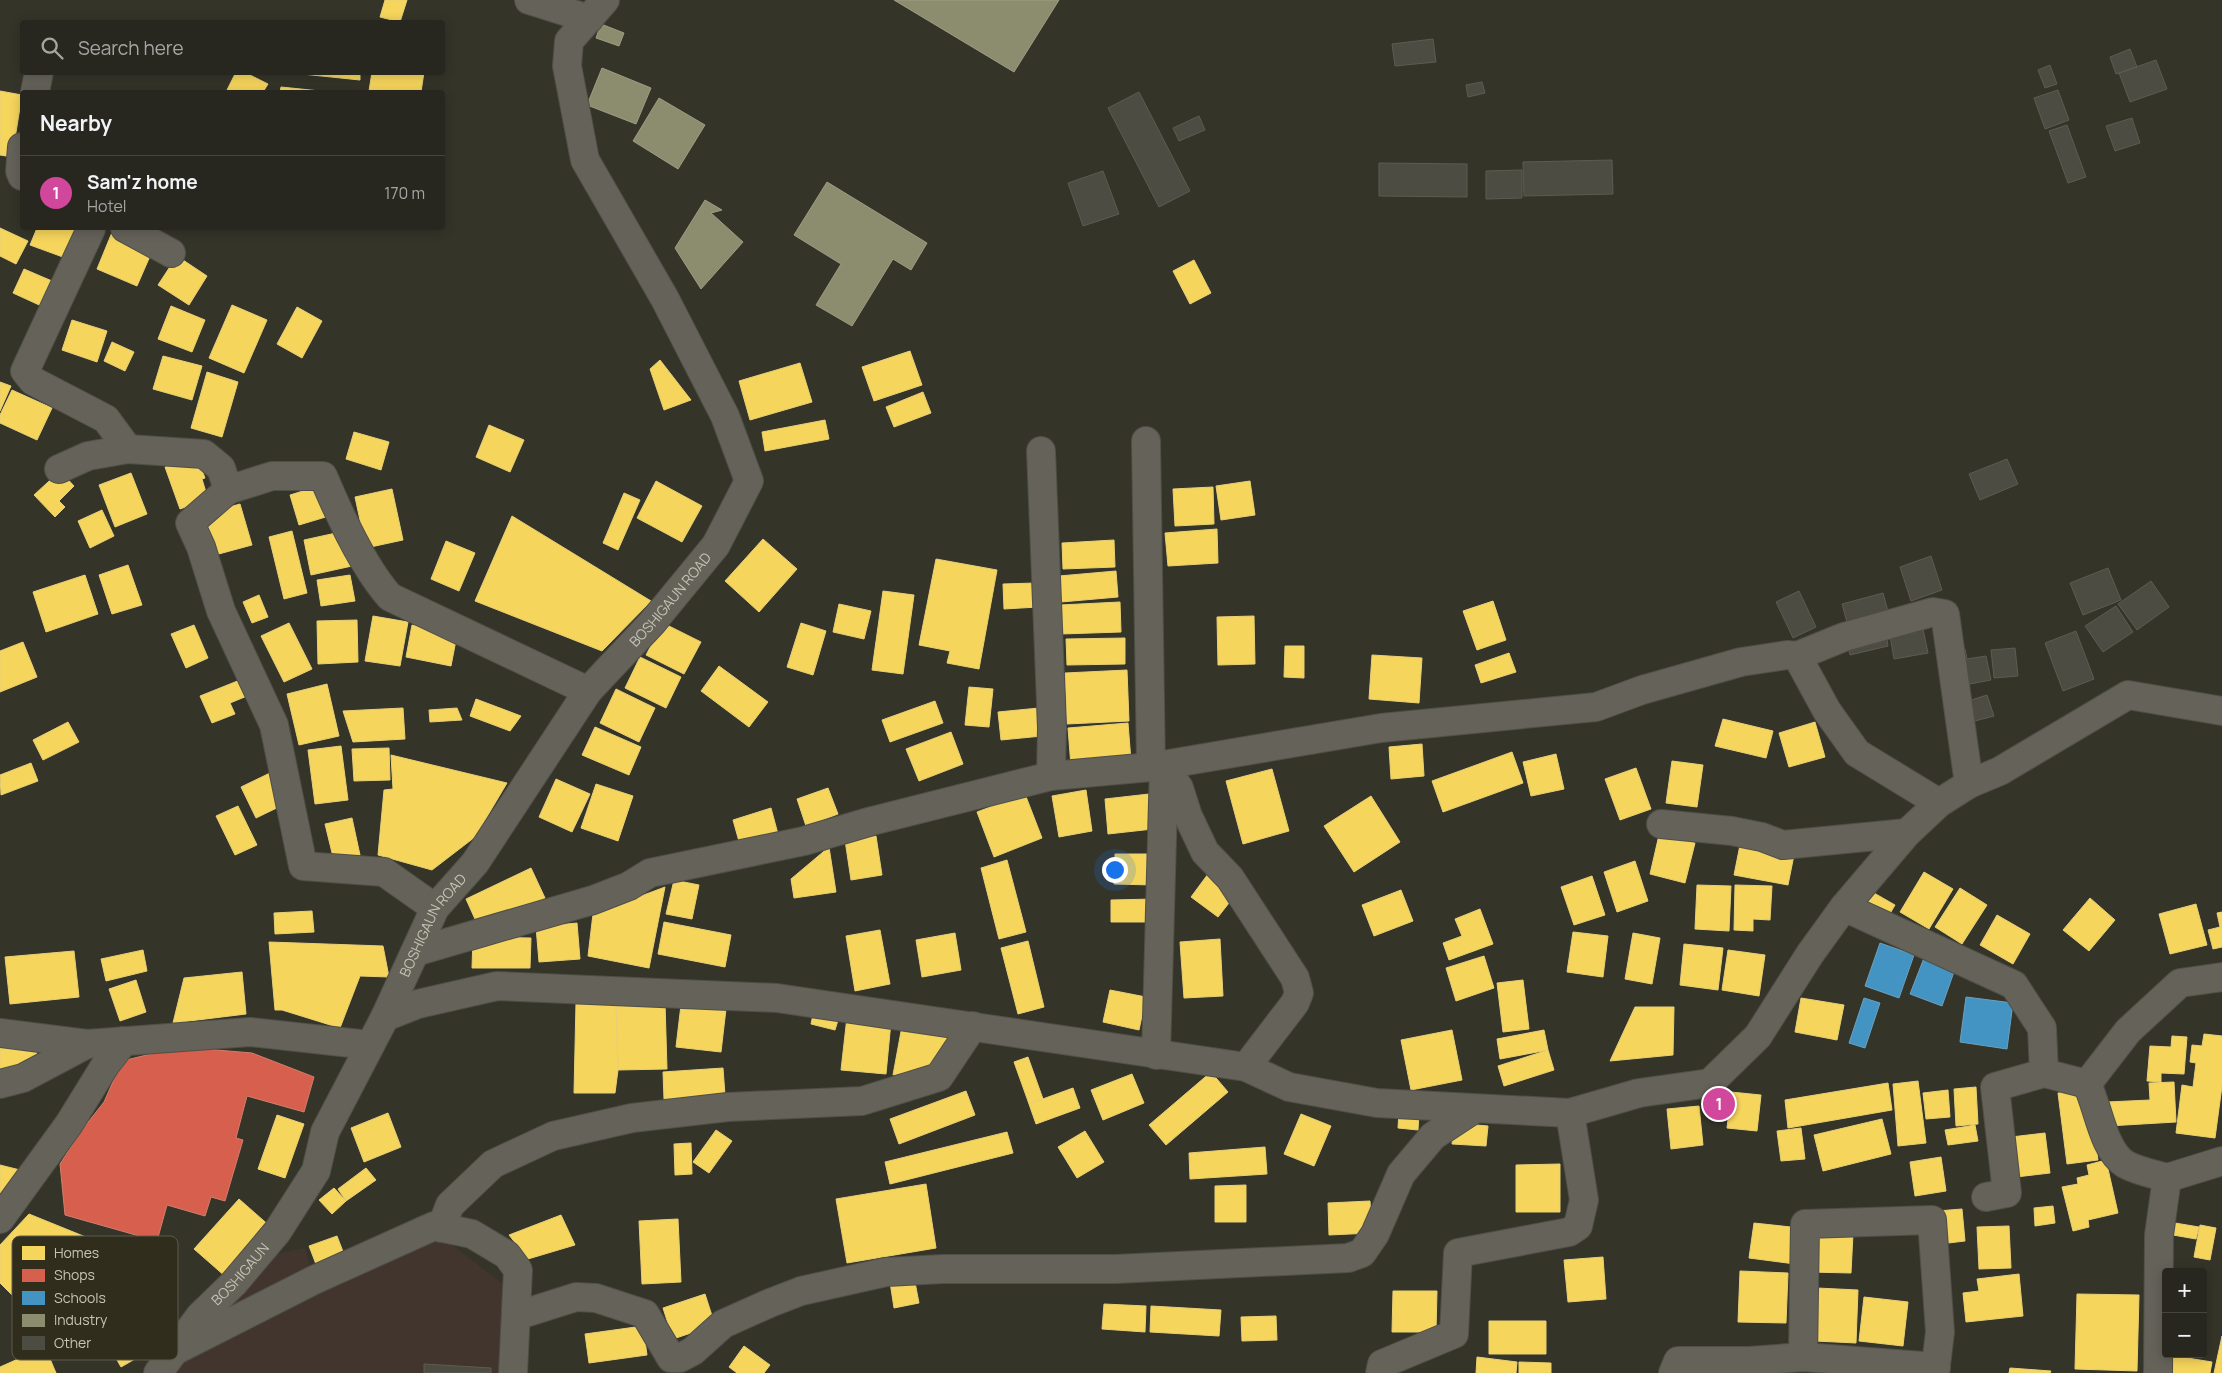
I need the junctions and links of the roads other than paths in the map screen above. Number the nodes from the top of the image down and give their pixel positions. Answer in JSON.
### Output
{"nodes":[{"id":1,"x":528,"y":0,"type":"edge"},
{"id":2,"x":597,"y":9,"type":"edge"},
{"id":3,"x":38,"y":75,"type":"edge"},
{"id":4,"x":35,"y":90,"type":"edge"},
{"id":5,"x":89,"y":230,"type":"edge"},
{"id":6,"x":129,"y":230,"type":"edge"},
{"id":7,"x":172,"y":252,"type":"dead end"},
{"id":8,"x":1146,"y":441,"type":"dead end"},
{"id":9,"x":128,"y":449,"type":"junction"},
{"id":10,"x":1041,"y":450,"type":"dead end"},
{"id":11,"x":59,"y":469,"type":"dead end"},
{"id":12,"x":228,"y":490,"type":"junction"},
{"id":13,"x":1797,"y":656,"type":"junction"},
{"id":14,"x":588,"y":691,"type":"junction"},
{"id":15,"x":2222,"y":711,"type":"edge"},
{"id":16,"x":1158,"y":766,"type":"junction"},
{"id":17,"x":1051,"y":776,"type":"junction"},
{"id":18,"x":1969,"y":784,"type":"junction"},
{"id":19,"x":1939,"y":803,"type":"junction"},
{"id":20,"x":1661,"y":824,"type":"dead end"},
{"id":21,"x":1907,"y":833,"type":"junction"},
{"id":22,"x":1844,"y":907,"type":"junction"},
{"id":23,"x":435,"y":908,"type":"junction"},
{"id":24,"x":415,"y":952,"type":"junction"},
{"id":25,"x":2222,"y":977,"type":"edge"},
{"id":26,"x":385,"y":1017,"type":"junction"},
{"id":27,"x":973,"y":1026,"type":"junction"},
{"id":28,"x":0,"y":1033,"type":"edge"},
{"id":29,"x":124,"y":1041,"type":"junction"},
{"id":30,"x":87,"y":1044,"type":"junction"},
{"id":31,"x":369,"y":1046,"type":"junction"},
{"id":32,"x":1156,"y":1055,"type":"junction"},
{"id":33,"x":1246,"y":1067,"type":"junction"},
{"id":34,"x":2044,"y":1073,"type":"junction"},
{"id":35,"x":0,"y":1084,"type":"edge"},
{"id":36,"x":2088,"y":1084,"type":"junction"},
{"id":37,"x":1474,"y":1109,"type":"junction"},
{"id":38,"x":1570,"y":1112,"type":"junction"},
{"id":39,"x":2222,"y":1161,"type":"edge"},
{"id":40,"x":316,"y":1171,"type":"joint"},
{"id":41,"x":2166,"y":1178,"type":"junction"},
{"id":42,"x":1986,"y":1197,"type":"dead end"},
{"id":43,"x":0,"y":1219,"type":"edge"},
{"id":44,"x":441,"y":1228,"type":"junction"},
{"id":45,"x":516,"y":1316,"type":"junction"},
{"id":46,"x":178,"y":1349,"type":"joint"},
{"id":47,"x":1804,"y":1357,"type":"junction"},
{"id":48,"x":169,"y":1360,"type":"edge"},
{"id":49,"x":1935,"y":1370,"type":"edge"},
{"id":50,"x":158,"y":1373,"type":"edge"},
{"id":51,"x":513,"y":1373,"type":"edge"},
{"id":52,"x":1380,"y":1373,"type":"edge"},
{"id":53,"x":1673,"y":1373,"type":"edge"},
{"id":54,"x":2158,"y":1373,"type":"edge"}],
"edges":[{"from":1,"to":2,"type":"street"},
{"from":2,"to":14,"type":"street","name":"BOSHIGAUN ROAD"},
{"from":3,"to":4,"type":"street"},
{"from":5,"to":9,"type":"street"},
{"from":6,"to":7,"type":"street"},
{"from":8,"to":16,"type":"street"},
{"from":9,"to":11,"type":"street"},
{"from":9,"to":12,"type":"street"},
{"from":10,"to":17,"type":"street"},
{"from":12,"to":14,"type":"street"},
{"from":12,"to":23,"type":"street"},
{"from":13,"to":16,"type":"street"},
{"from":13,"to":18,"type":"street"},
{"from":13,"to":19,"type":"street"},
{"from":14,"to":23,"type":"street","name":"BOSHIGAUN ROAD"},
{"from":15,"to":18,"type":"street"},
{"from":16,"to":17,"type":"street"},
{"from":16,"to":32,"type":"street"},
{"from":16,"to":33,"type":"street"},
{"from":17,"to":24,"type":"street"},
{"from":18,"to":19,"type":"street"},
{"from":19,"to":21,"type":"street"},
{"from":20,"to":21,"type":"street"},
{"from":21,"to":22,"type":"street"},
{"from":22,"to":34,"type":"street"},
{"from":22,"to":38,"type":"street"},
{"from":23,"to":24,"type":"street","name":"BOSHIGAUN ROAD"},
{"from":24,"to":26,"type":"street","name":"BOSHIGAUN ROAD"},
{"from":25,"to":36,"type":"street"},
{"from":26,"to":27,"type":"street"},
{"from":26,"to":31,"type":"street","name":"BOSHIGAUN ROAD"},
{"from":27,"to":32,"type":"street"},
{"from":27,"to":44,"type":"street"},
{"from":28,"to":30,"type":"street"},
{"from":29,"to":30,"type":"street"},
{"from":29,"to":31,"type":"street"},
{"from":29,"to":43,"type":"street"},
{"from":30,"to":35,"type":"street"},
{"from":31,"to":40,"type":"street","name":"BOSHIGAUN ROAD"},
{"from":32,"to":33,"type":"street"},
{"from":33,"to":37,"type":"street"},
{"from":34,"to":36,"type":"street"},
{"from":34,"to":42,"type":"street"},
{"from":36,"to":41,"type":"street"},
{"from":37,"to":38,"type":"street"},
{"from":37,"to":45,"type":"street"},
{"from":38,"to":52,"type":"street"},
{"from":39,"to":41,"type":"street"},
{"from":40,"to":46,"type":"street","name":"BOSHIGAUN"},
{"from":41,"to":54,"type":"street"},
{"from":44,"to":45,"type":"street"},
{"from":44,"to":46,"type":"street"},
{"from":45,"to":51,"type":"street"},
{"from":47,"to":49,"type":"street"},
{"from":47,"to":49,"type":"street"},
{"from":47,"to":53,"type":"street"},
{"from":48,"to":50,"type":"street","name":"BOSHIGAUN"}]}
